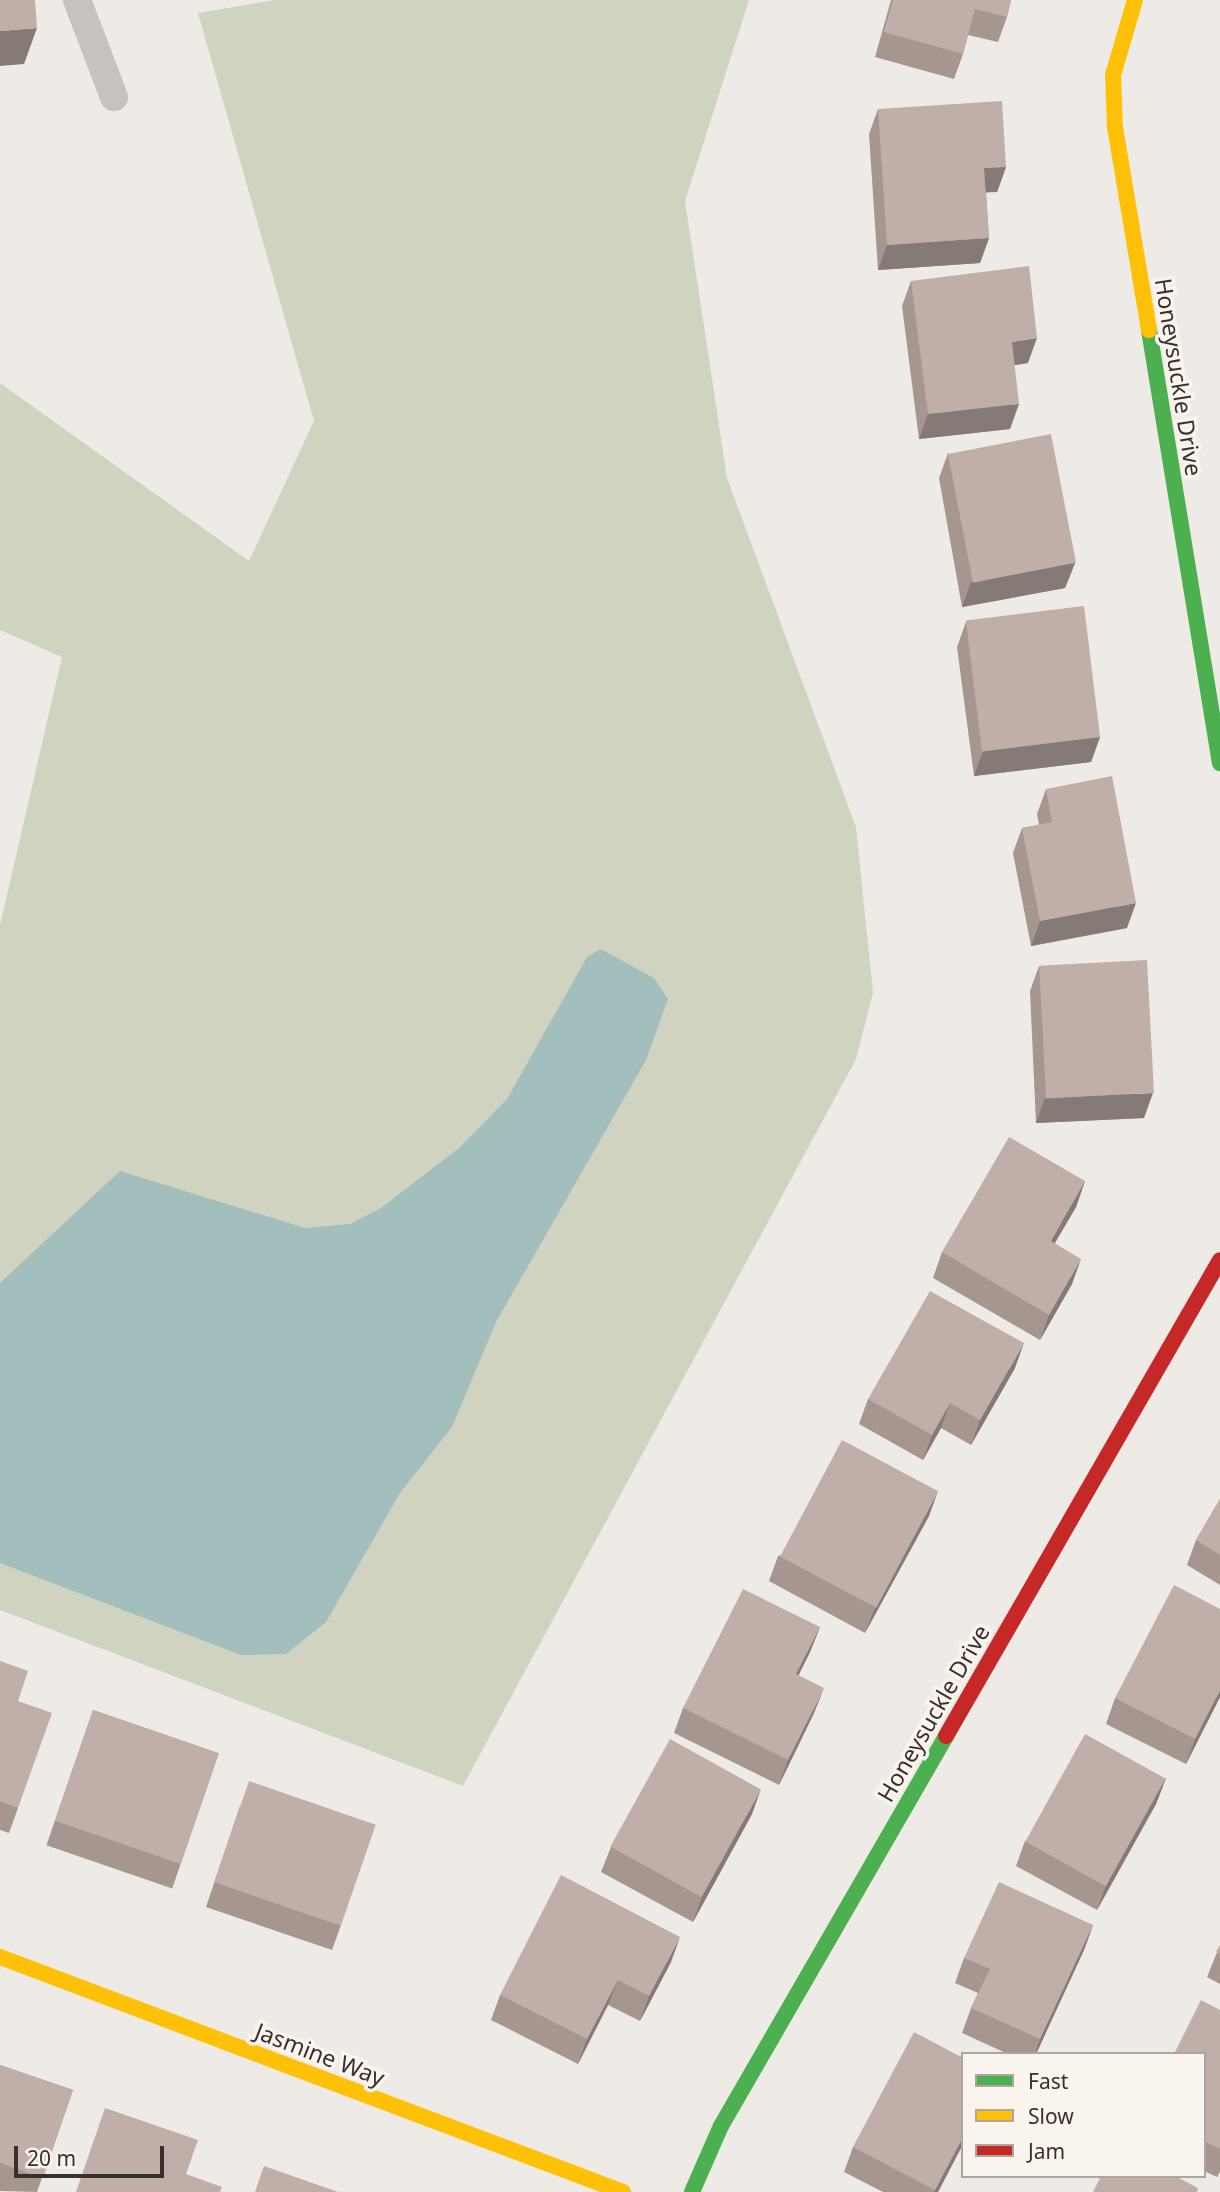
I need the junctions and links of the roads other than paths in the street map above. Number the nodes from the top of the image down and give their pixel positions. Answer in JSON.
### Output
{"nodes":[{"id":1,"x":77,"y":0,"type":"edge"},
{"id":2,"x":1135,"y":0,"type":"edge"},
{"id":3,"x":114,"y":97,"type":"dead end"},
{"id":4,"x":1220,"y":763,"type":"edge"},
{"id":5,"x":1220,"y":1261,"type":"edge"},
{"id":6,"x":0,"y":1957,"type":"edge"},
{"id":7,"x":623,"y":2192,"type":"edge"},
{"id":8,"x":692,"y":2192,"type":"edge"}],
"edges":[{"from":1,"to":3,"type":"lane"},
{"from":2,"to":4,"type":"street","name":"Honeysuckle Drive"},
{"from":5,"to":8,"type":"street","name":"Honeysuckle Drive"},
{"from":6,"to":7,"type":"street","name":"Jasmine Way"}]}
